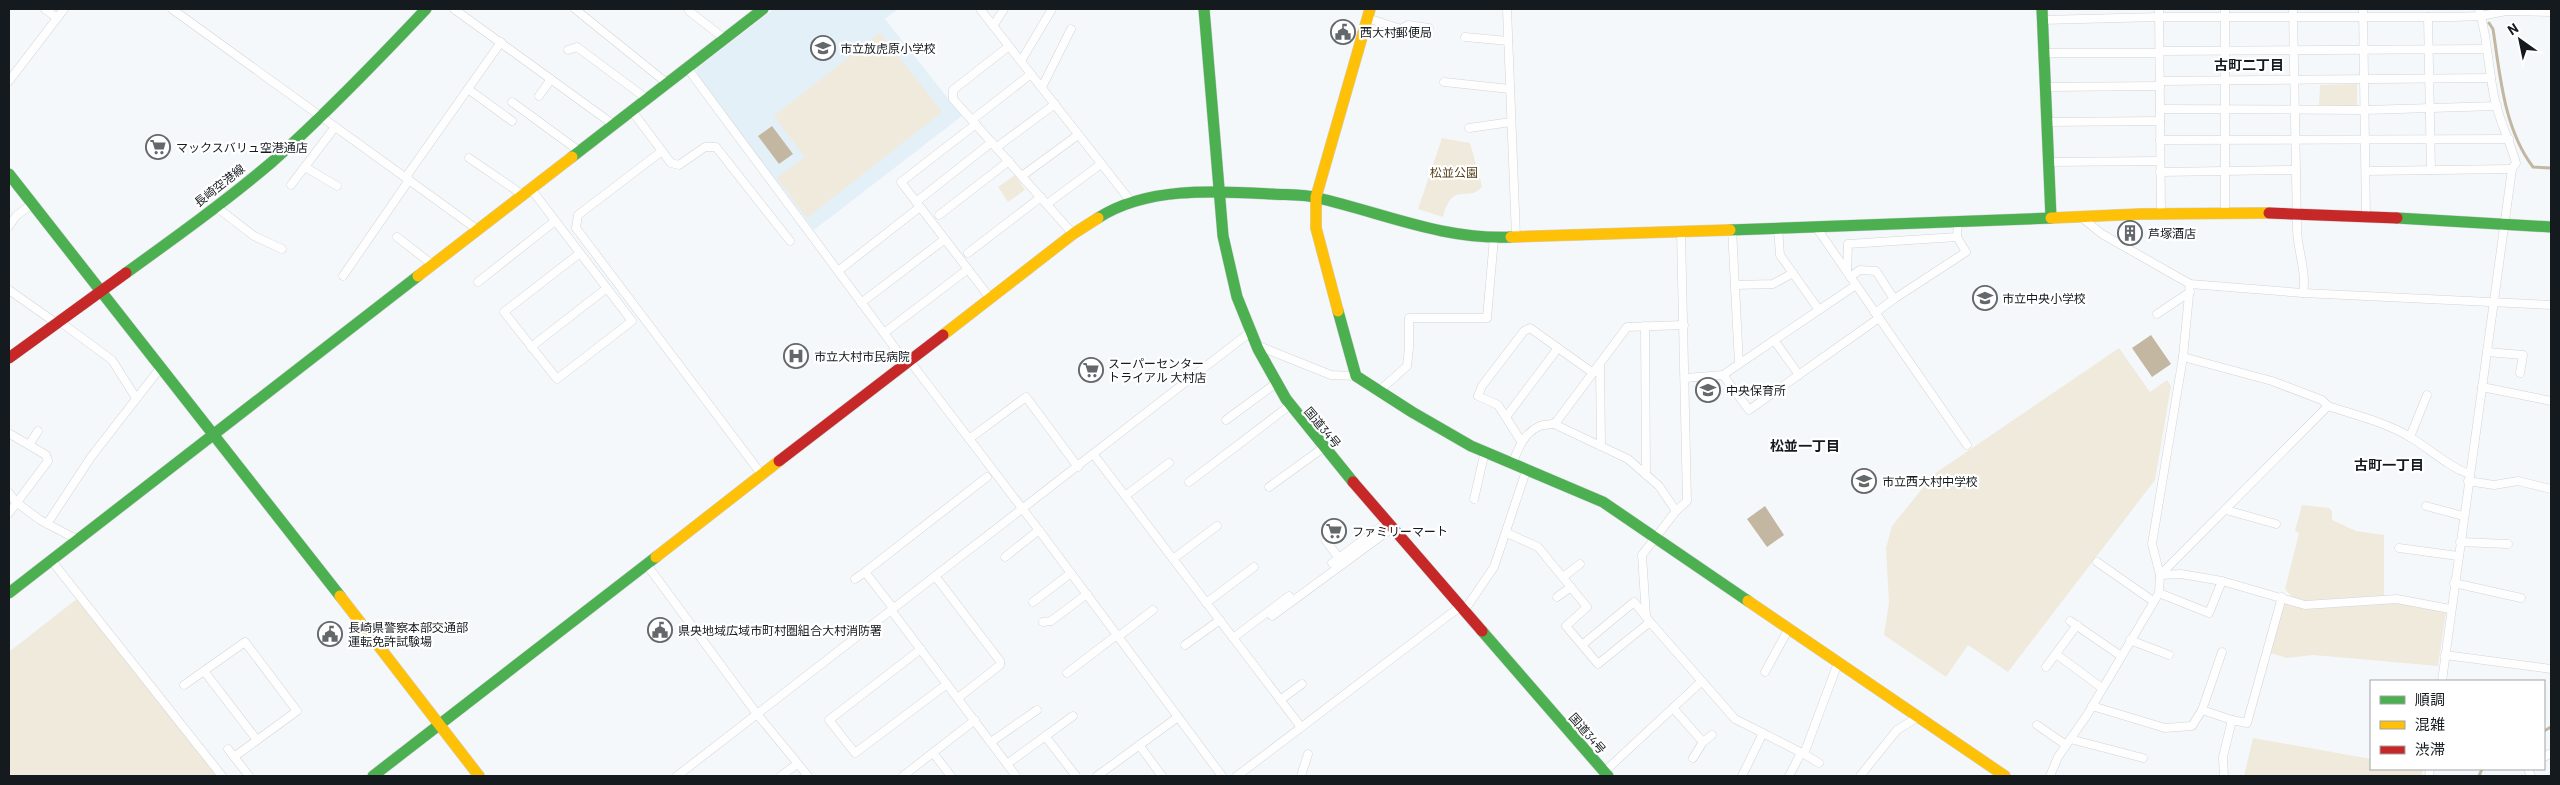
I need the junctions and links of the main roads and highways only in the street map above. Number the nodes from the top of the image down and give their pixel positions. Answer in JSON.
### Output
{"nodes":[{"id":1,"x":426,"y":9,"type":"edge"},
{"id":2,"x":1204,"y":9,"type":"edge"},
{"id":3,"x":758,"y":10,"type":"edge"},
{"id":4,"x":1368,"y":13,"type":"edge"},
{"id":5,"x":2042,"y":14,"type":"edge"},
{"id":6,"x":9,"y":174,"type":"edge"},
{"id":7,"x":1220,"y":191,"type":"junction"},
{"id":8,"x":1316,"y":197,"type":"junction"},
{"id":9,"x":2051,"y":218,"type":"junction"},
{"id":10,"x":2551,"y":228,"type":"edge"},
{"id":11,"x":101,"y":290,"type":"junction"},
{"id":12,"x":9,"y":358,"type":"edge"},
{"id":13,"x":214,"y":433,"type":"junction"},
{"id":14,"x":9,"y":593,"type":"edge"},
{"id":15,"x":441,"y":726,"type":"junction"},
{"id":16,"x":1603,"y":773,"type":"edge"},
{"id":17,"x":373,"y":776,"type":"edge"},
{"id":18,"x":479,"y":776,"type":"edge"},
{"id":19,"x":2005,"y":776,"type":"edge"}],
"edges":[{"from":1,"to":11,"type":"main road","name":"長崎空港線"},
{"from":2,"to":7,"type":"main road","name":"国道34号"},
{"from":3,"to":13,"type":"main road"},
{"from":4,"to":8,"type":"main road"},
{"from":5,"to":9,"type":"main road"},
{"from":6,"to":11,"type":"main road"},
{"from":7,"to":8,"type":"main road"},
{"from":7,"to":15,"type":"main road"},
{"from":7,"to":16,"type":"main road","name":"国道34号"},
{"from":8,"to":9,"type":"main road"},
{"from":8,"to":19,"type":"main road"},
{"from":9,"to":10,"type":"main road"},
{"from":11,"to":12,"type":"main road","name":"長崎空港線"},
{"from":11,"to":13,"type":"main road"},
{"from":13,"to":14,"type":"main road"},
{"from":13,"to":15,"type":"main road"},
{"from":15,"to":17,"type":"main road"},
{"from":15,"to":18,"type":"main road"}]}
